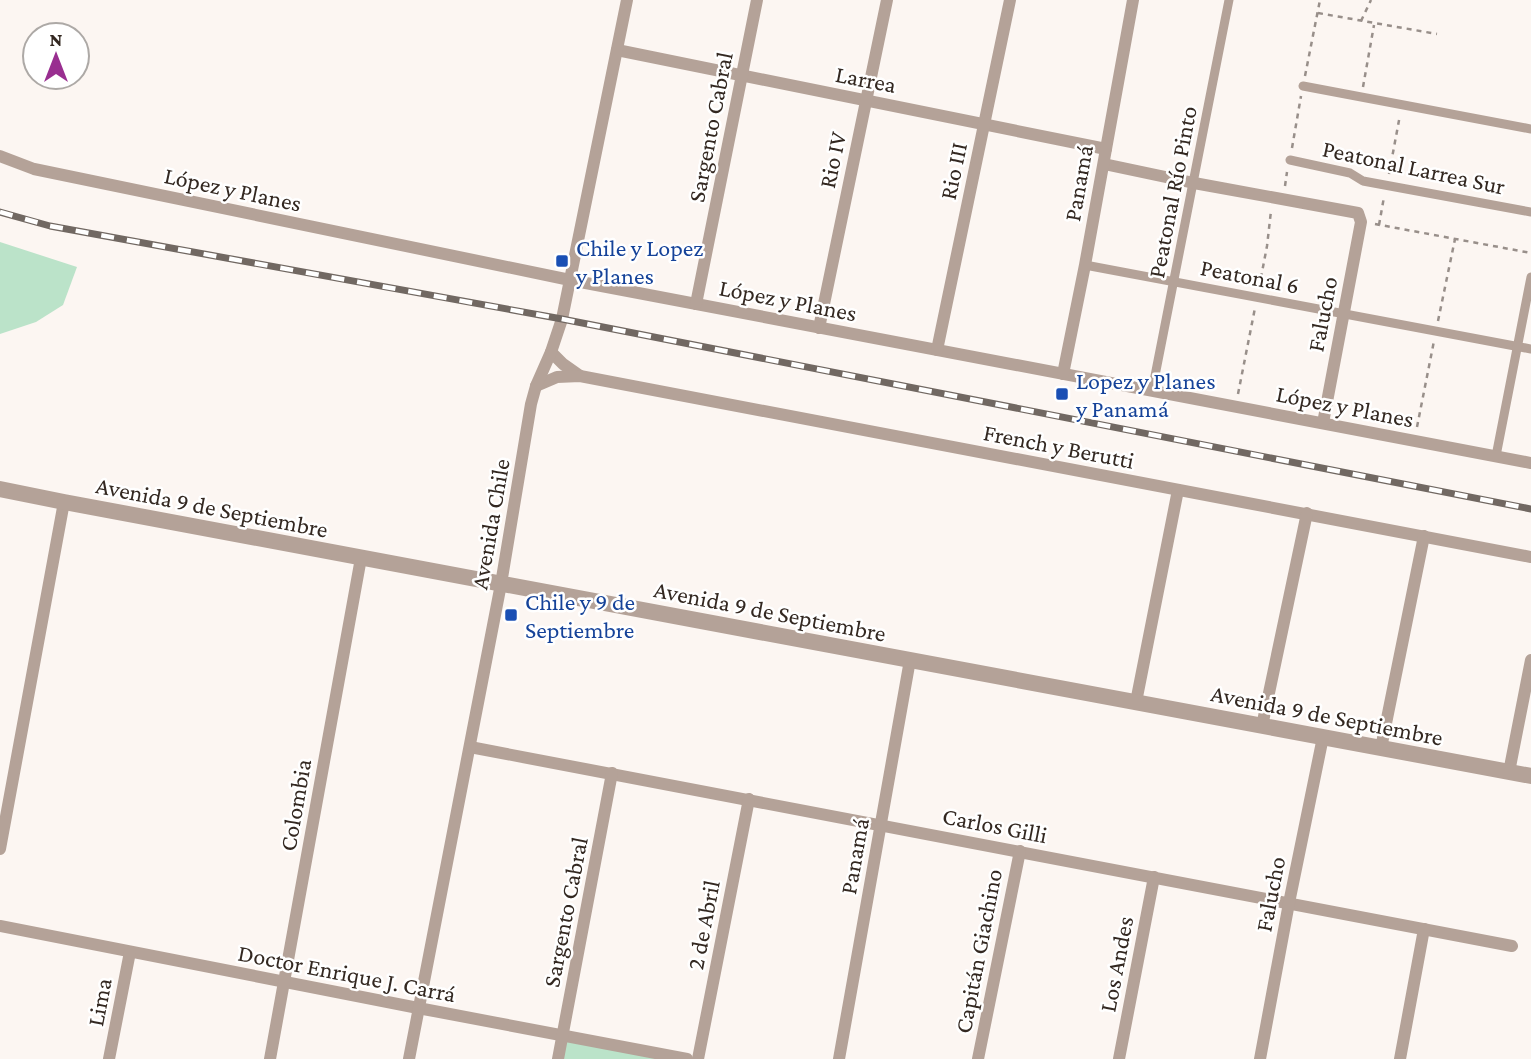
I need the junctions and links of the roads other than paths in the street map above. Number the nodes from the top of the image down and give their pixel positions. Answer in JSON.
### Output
{"nodes":[{"id":1,"x":627,"y":0,"type":"edge"},
{"id":2,"x":757,"y":0,"type":"edge"},
{"id":3,"x":887,"y":0,"type":"edge"},
{"id":4,"x":1010,"y":0,"type":"edge"},
{"id":5,"x":1133,"y":0,"type":"edge"},
{"id":6,"x":1229,"y":0,"type":"edge"},
{"id":7,"x":617,"y":50,"type":"junction"},
{"id":8,"x":742,"y":75,"type":"junction"},
{"id":9,"x":1303,"y":86,"type":"road end"},
{"id":10,"x":866,"y":101,"type":"junction"},
{"id":11,"x":984,"y":124,"type":"junction"},
{"id":12,"x":1531,"y":129,"type":"edge"},
{"id":13,"x":1106,"y":149,"type":"junction"},
{"id":14,"x":0,"y":156,"type":"edge"},
{"id":15,"x":1290,"y":160,"type":"road end"},
{"id":16,"x":1104,"y":164,"type":"junction"},
{"id":17,"x":1194,"y":183,"type":"junction"},
{"id":18,"x":1531,"y":212,"type":"edge"},
{"id":19,"x":1085,"y":265,"type":"junction"},
{"id":20,"x":1531,"y":277,"type":"edge"},
{"id":21,"x":570,"y":280,"type":"junction"},
{"id":22,"x":1174,"y":281,"type":"junction"},
{"id":23,"x":696,"y":304,"type":"junction"},
{"id":24,"x":1344,"y":313,"type":"junction"},
{"id":25,"x":819,"y":328,"type":"junction"},
{"id":26,"x":1518,"y":346,"type":"junction"},
{"id":27,"x":1531,"y":349,"type":"edge"},
{"id":28,"x":937,"y":350,"type":"junction"},
{"id":29,"x":551,"y":352,"type":"junction"},
{"id":30,"x":1063,"y":374,"type":"junction"},
{"id":31,"x":580,"y":376,"type":"junction"},
{"id":32,"x":536,"y":386,"type":"junction"},
{"id":33,"x":1152,"y":391,"type":"junction"},
{"id":34,"x":1323,"y":423,"type":"junction"},
{"id":35,"x":1496,"y":456,"type":"junction"},
{"id":36,"x":1531,"y":463,"type":"edge"},
{"id":37,"x":0,"y":489,"type":"edge"},
{"id":38,"x":1178,"y":489,"type":"junction"},
{"id":39,"x":64,"y":502,"type":"junction"},
{"id":40,"x":1307,"y":513,"type":"junction"},
{"id":41,"x":1424,"y":536,"type":"junction"},
{"id":42,"x":1531,"y":556,"type":"edge"},
{"id":43,"x":361,"y":558,"type":"junction"},
{"id":44,"x":501,"y":584,"type":"junction"},
{"id":45,"x":910,"y":660,"type":"junction"},
{"id":46,"x":1531,"y":660,"type":"edge"},
{"id":47,"x":1136,"y":702,"type":"junction"},
{"id":48,"x":1262,"y":726,"type":"junction"},
{"id":49,"x":1323,"y":737,"type":"junction"},
{"id":50,"x":470,"y":747,"type":"junction"},
{"id":51,"x":1381,"y":748,"type":"junction"},
{"id":52,"x":1508,"y":772,"type":"junction"},
{"id":53,"x":612,"y":773,"type":"junction"},
{"id":54,"x":1531,"y":776,"type":"edge"},
{"id":55,"x":749,"y":799,"type":"junction"},
{"id":56,"x":881,"y":824,"type":"junction"},
{"id":57,"x":0,"y":849,"type":"edge"},
{"id":58,"x":1020,"y":851,"type":"junction"},
{"id":59,"x":1154,"y":877,"type":"junction"},
{"id":60,"x":1289,"y":903,"type":"junction"},
{"id":61,"x":0,"y":926,"type":"edge"},
{"id":62,"x":1424,"y":929,"type":"junction"},
{"id":63,"x":1512,"y":946,"type":"dead end"},
{"id":64,"x":130,"y":952,"type":"junction"},
{"id":65,"x":284,"y":982,"type":"junction"},
{"id":66,"x":418,"y":1009,"type":"junction"},
{"id":67,"x":563,"y":1036,"type":"junction"},
{"id":68,"x":109,"y":1059,"type":"edge"},
{"id":69,"x":270,"y":1059,"type":"edge"},
{"id":70,"x":409,"y":1059,"type":"edge"},
{"id":71,"x":558,"y":1059,"type":"edge"},
{"id":72,"x":687,"y":1059,"type":"edge"},
{"id":73,"x":698,"y":1059,"type":"edge"},
{"id":74,"x":839,"y":1059,"type":"edge"},
{"id":75,"x":978,"y":1059,"type":"edge"},
{"id":76,"x":1119,"y":1059,"type":"edge"},
{"id":77,"x":1260,"y":1059,"type":"edge"},
{"id":78,"x":1400,"y":1059,"type":"edge"}],
"edges":[{"from":1,"to":7,"type":"street","name":"Avenida Chile"},
{"from":2,"to":8,"type":"street","name":"Sargento Cabral"},
{"from":3,"to":10,"type":"street","name":"Rio IV"},
{"from":4,"to":11,"type":"street","name":"Rio III"},
{"from":5,"to":13,"type":"street","name":"Panamá"},
{"from":6,"to":17,"type":"street","name":"Peatonal Río Pinto"},
{"from":7,"to":8,"type":"street","name":"Larrea"},
{"from":7,"to":21,"type":"street","name":"Avenida Chile"},
{"from":8,"to":10,"type":"street","name":"Larrea"},
{"from":8,"to":23,"type":"street","name":"Sargento Cabral"},
{"from":9,"to":12,"type":"street"},
{"from":10,"to":11,"type":"street","name":"Larrea"},
{"from":10,"to":25,"type":"street","name":"Rio IV"},
{"from":11,"to":13,"type":"street","name":"Larrea"},
{"from":11,"to":28,"type":"street","name":"Rio III"},
{"from":13,"to":16,"type":"street","name":"Panamá"},
{"from":14,"to":21,"type":"street","name":"López y Planes"},
{"from":15,"to":18,"type":"street","name":"Peatonal Larrea Sur"},
{"from":16,"to":17,"type":"street"},
{"from":16,"to":19,"type":"street","name":"Panamá"},
{"from":17,"to":22,"type":"street","name":"Peatonal Río Pinto"},
{"from":17,"to":24,"type":"street","name":"Falucho"},
{"from":19,"to":22,"type":"street","name":"Peatonal 6"},
{"from":19,"to":30,"type":"street","name":"Panamá"},
{"from":20,"to":26,"type":"street"},
{"from":21,"to":23,"type":"street","name":"López y Planes"},
{"from":21,"to":29,"type":"street","name":"Avenida Chile"},
{"from":22,"to":24,"type":"street","name":"Peatonal 6"},
{"from":22,"to":33,"type":"street","name":"Peatonal Río Pinto"},
{"from":23,"to":25,"type":"street","name":"López y Planes"},
{"from":24,"to":26,"type":"street","name":"Peatonal 6"},
{"from":24,"to":34,"type":"street","name":"Falucho"},
{"from":25,"to":28,"type":"street","name":"López y Planes"},
{"from":26,"to":27,"type":"street","name":"Peatonal 6"},
{"from":26,"to":35,"type":"street"},
{"from":28,"to":30,"type":"street","name":"López y Planes"},
{"from":29,"to":31,"type":"street","name":"French y Berutti"},
{"from":29,"to":32,"type":"street","name":"Avenida Chile"},
{"from":30,"to":33,"type":"street","name":"López y Planes"},
{"from":31,"to":32,"type":"street","name":"French y Berutti"},
{"from":31,"to":38,"type":"street","name":"French y Berutti"},
{"from":32,"to":44,"type":"street","name":"Avenida Chile"},
{"from":33,"to":34,"type":"street","name":"López y Planes"},
{"from":34,"to":35,"type":"street","name":"López y Planes"},
{"from":35,"to":36,"type":"street","name":"López y Planes"},
{"from":37,"to":39,"type":"street","name":"Avenida 9 de Septiembre"},
{"from":38,"to":40,"type":"street","name":"French y Berutti"},
{"from":38,"to":47,"type":"street"},
{"from":39,"to":43,"type":"street","name":"Avenida 9 de Septiembre"},
{"from":39,"to":57,"type":"street"},
{"from":40,"to":41,"type":"street","name":"French y Berutti"},
{"from":40,"to":48,"type":"street"},
{"from":41,"to":42,"type":"street","name":"French y Berutti"},
{"from":41,"to":51,"type":"street"},
{"from":43,"to":44,"type":"street","name":"Avenida 9 de Septiembre"},
{"from":43,"to":65,"type":"street","name":"Colombia"},
{"from":44,"to":45,"type":"street","name":"Avenida 9 de Septiembre"},
{"from":44,"to":50,"type":"street","name":"Avenida Chile"},
{"from":45,"to":47,"type":"street","name":"Avenida 9 de Septiembre"},
{"from":45,"to":56,"type":"street","name":"Panamá"},
{"from":46,"to":52,"type":"street"},
{"from":47,"to":48,"type":"street","name":"Avenida 9 de Septiembre"},
{"from":48,"to":49,"type":"street","name":"Avenida 9 de Septiembre"},
{"from":49,"to":51,"type":"street","name":"Avenida 9 de Septiembre"},
{"from":49,"to":60,"type":"street","name":"Falucho"},
{"from":50,"to":53,"type":"street","name":"Carlos Gilli"},
{"from":50,"to":66,"type":"street","name":"Avenida Chile"},
{"from":51,"to":52,"type":"street","name":"Avenida 9 de Septiembre"},
{"from":52,"to":54,"type":"street","name":"Avenida 9 de Septiembre"},
{"from":53,"to":55,"type":"street","name":"Carlos Gilli"},
{"from":53,"to":67,"type":"street","name":"Sargento Cabral"},
{"from":55,"to":56,"type":"street","name":"Carlos Gilli"},
{"from":55,"to":73,"type":"street","name":"2 de Abril"},
{"from":56,"to":58,"type":"street","name":"Carlos Gilli"},
{"from":56,"to":74,"type":"street","name":"Panamá"},
{"from":58,"to":59,"type":"street","name":"Carlos Gilli"},
{"from":58,"to":75,"type":"street","name":"Capitán Giachino"},
{"from":59,"to":60,"type":"street","name":"Carlos Gilli"},
{"from":59,"to":76,"type":"street","name":"Los Andes"},
{"from":60,"to":62,"type":"street","name":"Carlos Gilli"},
{"from":60,"to":77,"type":"street","name":"Falucho"},
{"from":61,"to":64,"type":"street","name":"Doctor Enrique J. Carrá"},
{"from":62,"to":63,"type":"street","name":"Carlos Gilli"},
{"from":62,"to":78,"type":"street"},
{"from":64,"to":65,"type":"street","name":"Doctor Enrique J. Carrá"},
{"from":64,"to":68,"type":"street","name":"Lima"},
{"from":65,"to":66,"type":"street","name":"Doctor Enrique J. Carrá"},
{"from":65,"to":69,"type":"street","name":"Colombia"},
{"from":66,"to":67,"type":"street","name":"Doctor Enrique J. Carrá"},
{"from":66,"to":70,"type":"street","name":"Avenida Chile"},
{"from":67,"to":71,"type":"street","name":"Sargento Cabral"},
{"from":67,"to":72,"type":"street","name":"Doctor Enrique J. Carrá"}]}
